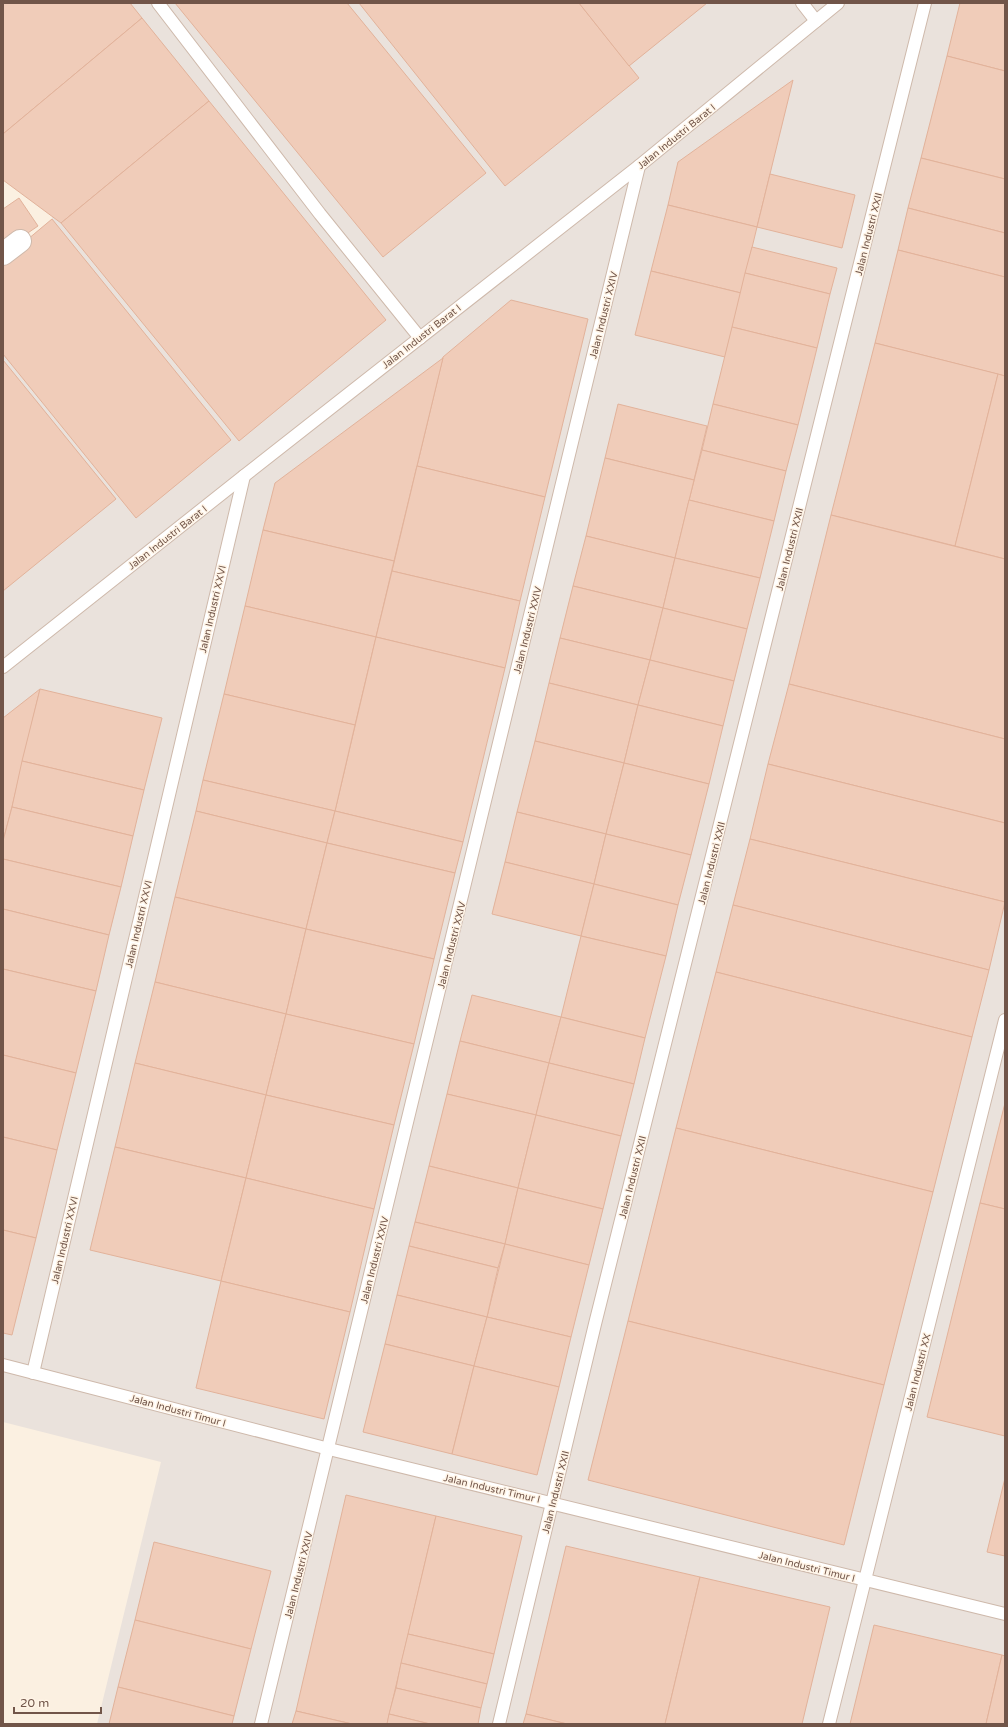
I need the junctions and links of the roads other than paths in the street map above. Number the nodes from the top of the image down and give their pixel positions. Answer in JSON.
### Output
{"nodes":[{"id":1,"x":158,"y":3,"type":"edge"},
{"id":2,"x":802,"y":3,"type":"edge"},
{"id":3,"x":838,"y":3,"type":"edge"},
{"id":4,"x":925,"y":3,"type":"edge"},
{"id":5,"x":816,"y":21,"type":"junction"},
{"id":6,"x":639,"y":166,"type":"junction"},
{"id":7,"x":420,"y":338,"type":"junction"},
{"id":8,"x":244,"y":476,"type":"junction"},
{"id":9,"x":3,"y":668,"type":"edge"},
{"id":10,"x":1005,"y":1020,"type":"edge"},
{"id":11,"x":3,"y":1365,"type":"edge"},
{"id":12,"x":33,"y":1373,"type":"junction"},
{"id":13,"x":329,"y":1449,"type":"junction"},
{"id":14,"x":553,"y":1503,"type":"junction"},
{"id":15,"x":865,"y":1580,"type":"junction"},
{"id":16,"x":1005,"y":1614,"type":"edge"},
{"id":17,"x":261,"y":1724,"type":"edge"},
{"id":18,"x":499,"y":1724,"type":"edge"},
{"id":19,"x":829,"y":1724,"type":"edge"}],
"edges":[{"from":1,"to":7,"type":"lane"},
{"from":2,"to":5,"type":"lane"},
{"from":3,"to":5,"type":"lane","name":"Jalan Industri Barat I"},
{"from":4,"to":14,"type":"lane","name":"Jalan Industri XXII"},
{"from":5,"to":6,"type":"lane","name":"Jalan Industri Barat I"},
{"from":6,"to":7,"type":"lane","name":"Jalan Industri Barat I"},
{"from":6,"to":13,"type":"lane","name":"Jalan Industri XXIV"},
{"from":7,"to":8,"type":"lane","name":"Jalan Industri Barat I"},
{"from":8,"to":9,"type":"lane","name":"Jalan Industri Barat I"},
{"from":8,"to":12,"type":"lane","name":"Jalan Industri XXVI"},
{"from":10,"to":15,"type":"lane","name":"Jalan Industri XX"},
{"from":11,"to":12,"type":"lane","name":"Jalan Industri Timur I"},
{"from":12,"to":13,"type":"lane","name":"Jalan Industri Timur I"},
{"from":13,"to":14,"type":"lane","name":"Jalan Industri Timur I"},
{"from":13,"to":17,"type":"lane","name":"Jalan Industri XXIV"},
{"from":14,"to":15,"type":"lane","name":"Jalan Industri Timur I"},
{"from":14,"to":18,"type":"lane","name":"Jalan Industri XXII"},
{"from":15,"to":16,"type":"lane","name":"Jalan Industri Timur I"},
{"from":15,"to":19,"type":"lane","name":"Jalan Industri XX"}]}
